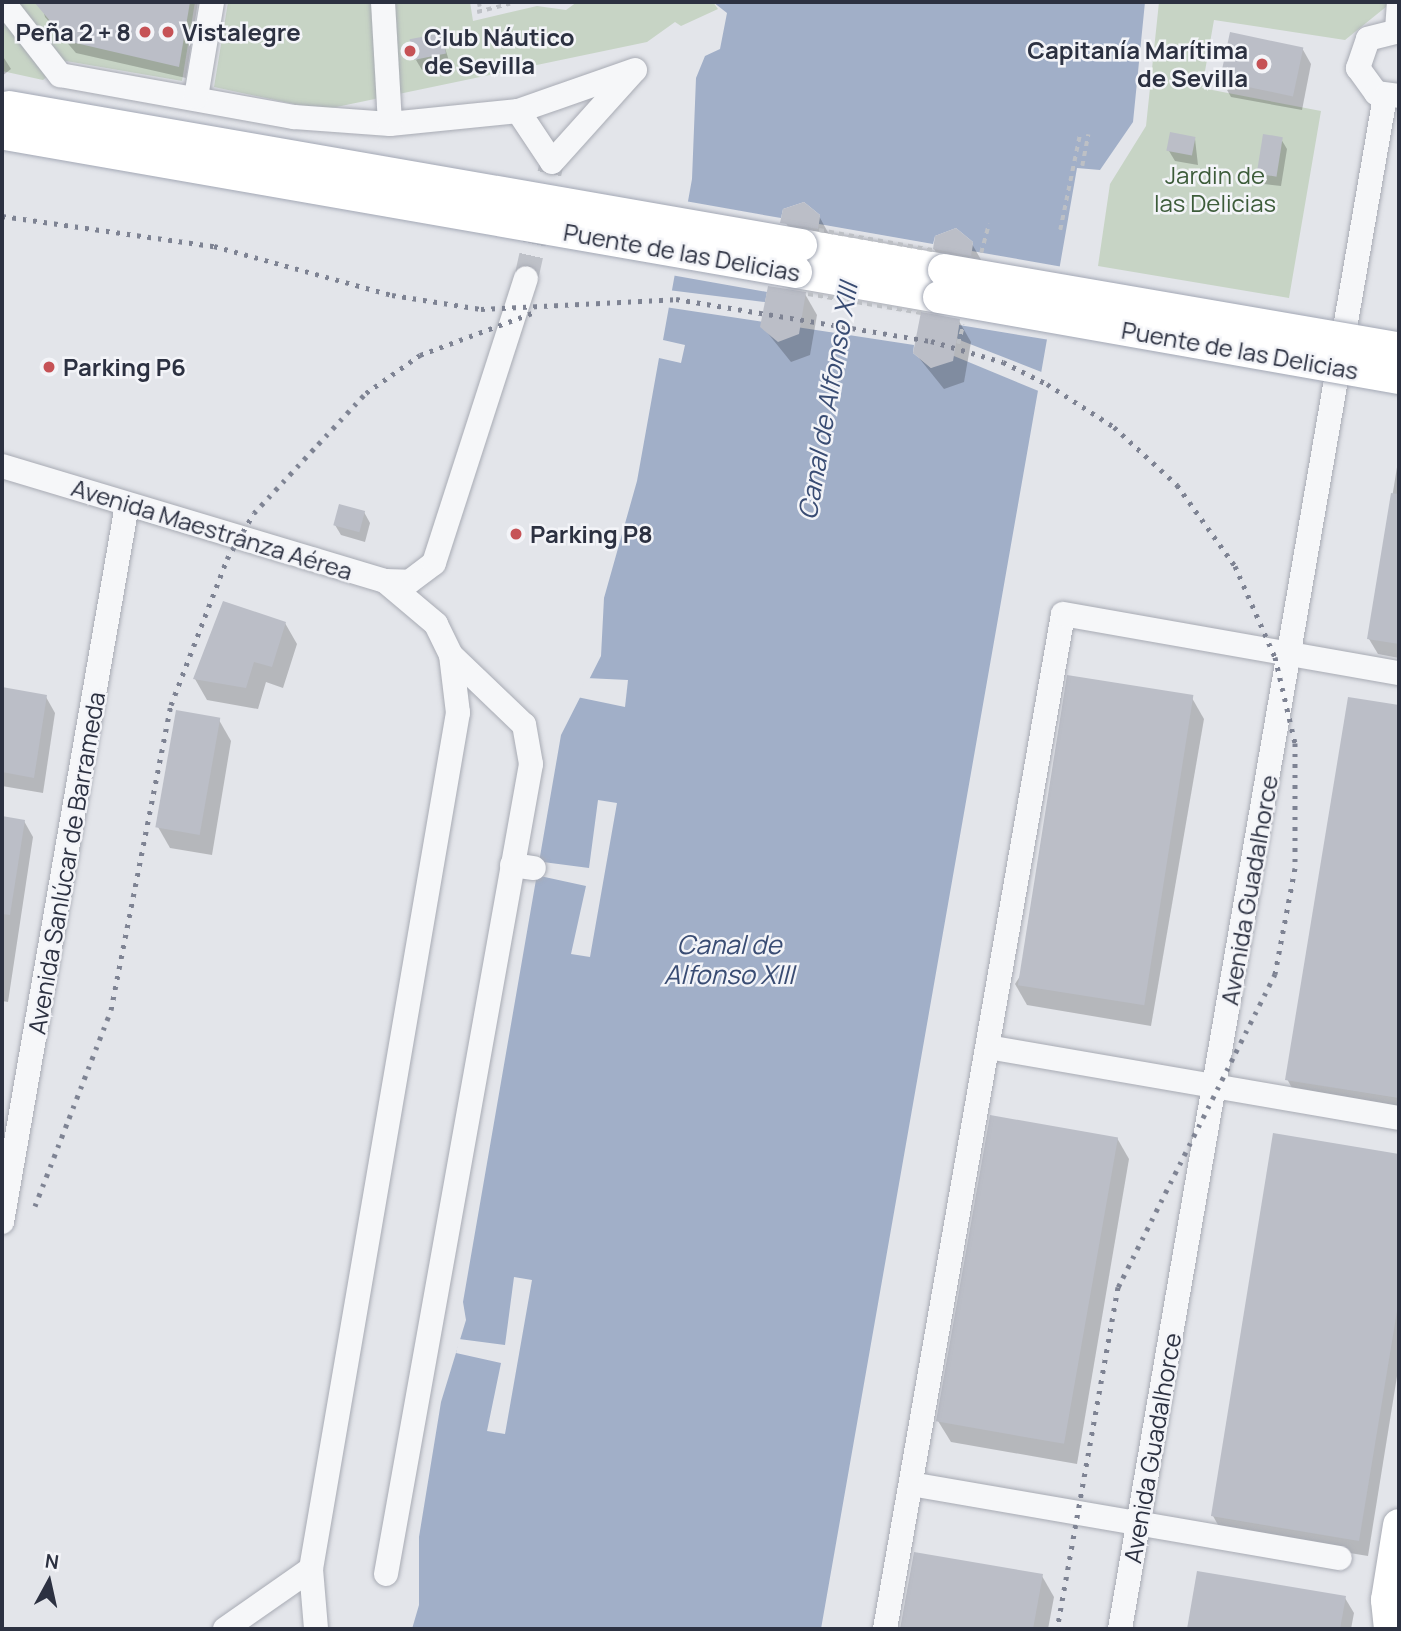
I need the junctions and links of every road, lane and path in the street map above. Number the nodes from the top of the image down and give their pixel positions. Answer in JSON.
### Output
{"nodes":[{"id":1,"x":3,"y":2,"type":"edge"},
{"id":2,"x":212,"y":2,"type":"edge"},
{"id":3,"x":383,"y":2,"type":"edge"},
{"id":4,"x":510,"y":4,"type":"dead end"},
{"id":5,"x":1399,"y":4,"type":"edge"},
{"id":6,"x":477,"y":12,"type":"dead end"},
{"id":7,"x":1398,"y":30,"type":"edge"},
{"id":8,"x":195,"y":97,"type":"junction"},
{"id":9,"x":1392,"y":97,"type":"edge"},
{"id":10,"x":518,"y":111,"type":"junction"},
{"id":11,"x":5,"y":120,"type":"edge"},
{"id":12,"x":390,"y":124,"type":"junction"},
{"id":13,"x":1080,"y":133,"type":"dead end"},
{"id":14,"x":1088,"y":135,"type":"dead end"},
{"id":15,"x":1082,"y":166,"type":"dead end"},
{"id":16,"x":1060,"y":230,"type":"dead end"},
{"id":17,"x":526,"y":279,"type":"tunnel mouth"},
{"id":18,"x":1399,"y":349,"type":"edge"},
{"id":19,"x":1399,"y":378,"type":"edge"},
{"id":20,"x":2,"y":466,"type":"edge"},
{"id":21,"x":127,"y":505,"type":"junction"},
{"id":22,"x":384,"y":581,"type":"junction"},
{"id":23,"x":1291,"y":654,"type":"junction"},
{"id":24,"x":451,"y":656,"type":"junction"},
{"id":25,"x":1399,"y":673,"type":"edge"},
{"id":26,"x":988,"y":1047,"type":"junction"},
{"id":27,"x":1215,"y":1086,"type":"junction"},
{"id":28,"x":1399,"y":1118,"type":"edge"},
{"id":29,"x":2,"y":1222,"type":"edge"},
{"id":30,"x":911,"y":1484,"type":"junction"},
{"id":31,"x":1139,"y":1523,"type":"junction"},
{"id":32,"x":1399,"y":1525,"type":"edge"},
{"id":33,"x":1340,"y":1558,"type":"dead end"},
{"id":34,"x":311,"y":1569,"type":"junction"},
{"id":35,"x":386,"y":1574,"type":"dead end"},
{"id":36,"x":1392,"y":1610,"type":"edge"},
{"id":37,"x":225,"y":1629,"type":"edge"},
{"id":38,"x":316,"y":1629,"type":"edge"},
{"id":39,"x":885,"y":1629,"type":"edge"},
{"id":40,"x":1120,"y":1629,"type":"edge"},
{"id":41,"x":1375,"y":1629,"type":"edge"}],
"edges":[{"from":1,"to":8,"type":"street"},
{"from":2,"to":8,"type":"street"},
{"from":3,"to":12,"type":"street"},
{"from":4,"to":6,"type":"path"},
{"from":5,"to":7,"type":"street"},
{"from":7,"to":9,"type":"street"},
{"from":8,"to":12,"type":"street"},
{"from":9,"to":23,"type":"street","name":"Avenida Guadalhorce"},
{"from":10,"to":10,"type":"street"},
{"from":10,"to":12,"type":"street"},
{"from":11,"to":18,"type":"main road","name":"Puente de las Delicias","bridge":true},
{"from":11,"to":19,"type":"main road","name":"Puente de las Delicias","bridge":true},
{"from":13,"to":16,"type":"path"},
{"from":14,"to":15,"type":"path"},
{"from":17,"to":22,"type":"street","name":"Avenida Maestranza Aérea"},
{"from":20,"to":21,"type":"street","name":"Avenida Maestranza Aérea"},
{"from":21,"to":22,"type":"street","name":"Avenida Maestranza Aérea"},
{"from":21,"to":29,"type":"street","name":"Avenida Sanlúcar de Barrameda"},
{"from":22,"to":24,"type":"street"},
{"from":23,"to":25,"type":"street"},
{"from":23,"to":26,"type":"street"},
{"from":23,"to":27,"type":"street","name":"Avenida Guadalhorce"},
{"from":24,"to":34,"type":"street"},
{"from":24,"to":35,"type":"street"},
{"from":26,"to":27,"type":"street"},
{"from":26,"to":30,"type":"street"},
{"from":27,"to":28,"type":"street"},
{"from":27,"to":31,"type":"street","name":"Avenida Guadalhorce"},
{"from":30,"to":31,"type":"street"},
{"from":30,"to":39,"type":"street"},
{"from":31,"to":33,"type":"street"},
{"from":31,"to":40,"type":"street","name":"Avenida Guadalhorce"},
{"from":32,"to":36,"type":"main road"},
{"from":34,"to":37,"type":"street"},
{"from":34,"to":38,"type":"street"},
{"from":36,"to":41,"type":"main road"}]}
